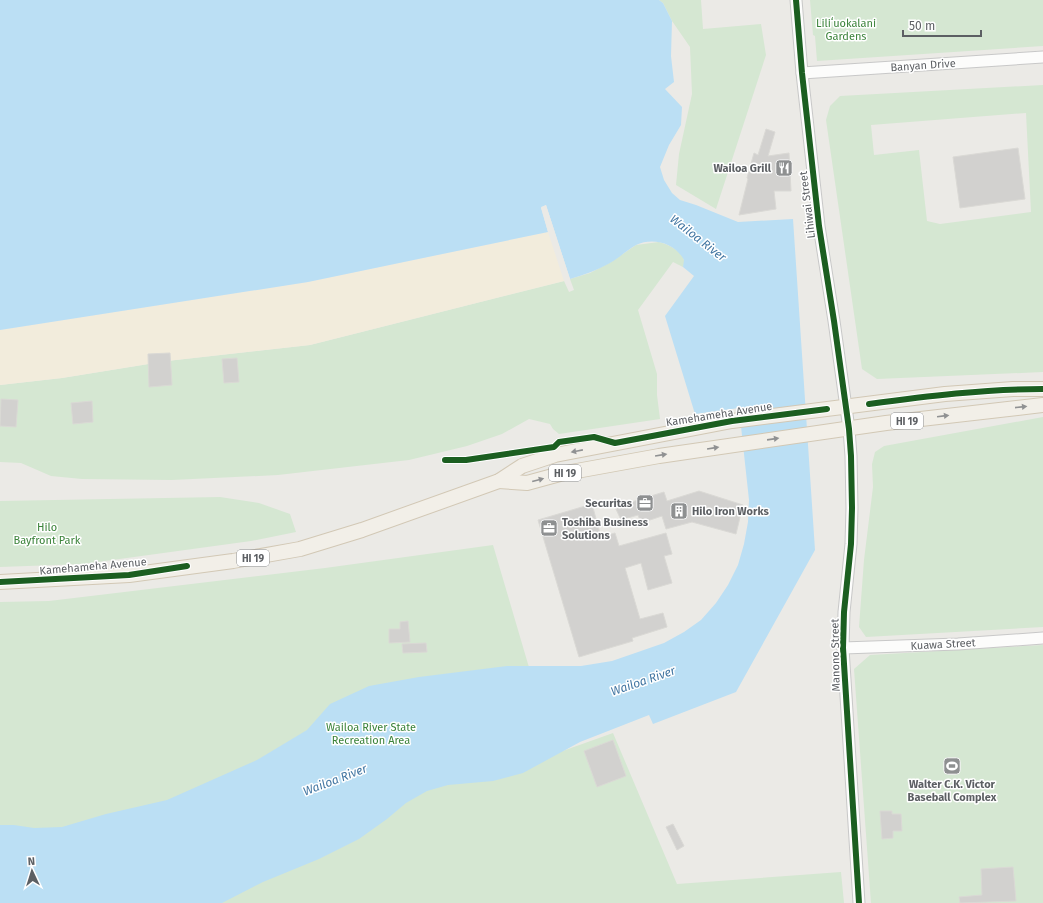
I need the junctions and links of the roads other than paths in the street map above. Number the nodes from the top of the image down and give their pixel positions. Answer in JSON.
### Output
{"nodes":[{"id":1,"x":796,"y":0,"type":"edge"},
{"id":2,"x":1043,"y":57,"type":"edge"},
{"id":3,"x":802,"y":73,"type":"junction"},
{"id":4,"x":1043,"y":389,"type":"edge"},
{"id":5,"x":1043,"y":405,"type":"edge"},
{"id":6,"x":846,"y":406,"type":"junction"},
{"id":7,"x":849,"y":429,"type":"junction"},
{"id":8,"x":499,"y":481,"type":"junction"},
{"id":9,"x":0,"y":582,"type":"edge"},
{"id":10,"x":1043,"y":638,"type":"edge"},
{"id":11,"x":842,"y":648,"type":"junction"},
{"id":12,"x":859,"y":903,"type":"edge"}],
"edges":[{"from":1,"to":3,"type":"street","name":"Lihiwai Street"},
{"from":2,"to":3,"type":"street","name":"Banyan Drive"},
{"from":3,"to":6,"type":"street","name":"Lihiwai Street"},
{"from":4,"to":6,"type":"main road","name":"Kamehameha Avenue","number":"HI 19"},
{"from":7,"to":5,"type":"main road","name":"Kamehameha Avenue","number":"HI 19","one_way":true},
{"from":6,"to":7,"type":"street","name":"Manono Street"},
{"from":6,"to":8,"type":"main road","name":"Kamehameha Avenue","number":"HI 19","one_way":true},
{"from":8,"to":7,"type":"main road","name":"Kamehameha Avenue","number":"HI 19","one_way":true},
{"from":7,"to":11,"type":"street","name":"Manono Street"},
{"from":8,"to":9,"type":"main road","name":"Kamehameha Avenue","number":"HI 19"},
{"from":10,"to":11,"type":"street","name":"Kuawa Street"},
{"from":11,"to":12,"type":"street","name":"Manono Street"}]}
